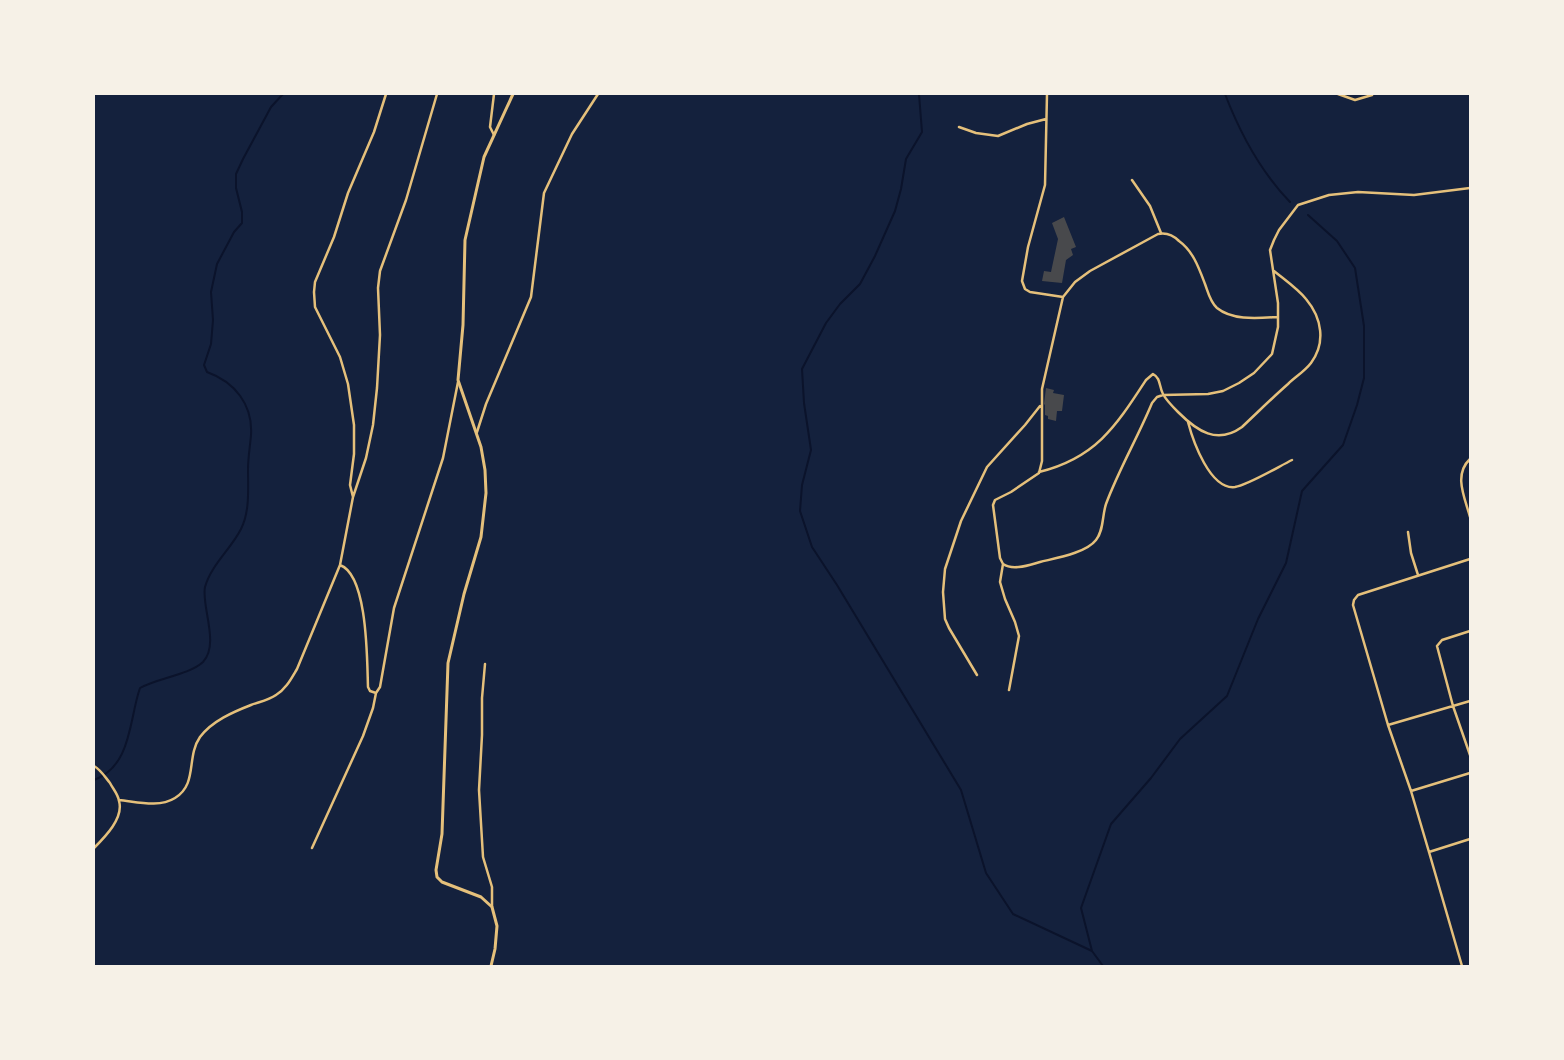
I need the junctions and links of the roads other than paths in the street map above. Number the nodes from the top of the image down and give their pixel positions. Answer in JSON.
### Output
{"nodes":[{"id":1,"x":386,"y":94,"type":"edge"},
{"id":2,"x":437,"y":94,"type":"edge"},
{"id":3,"x":494,"y":94,"type":"edge"},
{"id":4,"x":513,"y":94,"type":"edge"},
{"id":5,"x":598,"y":94,"type":"edge"},
{"id":6,"x":1047,"y":94,"type":"edge"},
{"id":7,"x":1338,"y":94,"type":"edge"},
{"id":8,"x":1372,"y":95,"type":"dead end"},
{"id":9,"x":1046,"y":119,"type":"junction"},
{"id":10,"x":960,"y":127,"type":"dead end"},
{"id":11,"x":494,"y":135,"type":"junction"},
{"id":12,"x":1132,"y":180,"type":"dead end"},
{"id":13,"x":1470,"y":188,"type":"edge"},
{"id":14,"x":1161,"y":233,"type":"junction"},
{"id":15,"x":1273,"y":270,"type":"junction"},
{"id":16,"x":1063,"y":297,"type":"junction"},
{"id":17,"x":1278,"y":317,"type":"junction"},
{"id":18,"x":458,"y":380,"type":"junction"},
{"id":19,"x":1163,"y":395,"type":"junction"},
{"id":20,"x":1041,"y":405,"type":"junction"},
{"id":21,"x":1188,"y":420,"type":"junction"},
{"id":22,"x":476,"y":434,"type":"junction"},
{"id":23,"x":1470,"y":459,"type":"edge"},
{"id":24,"x":1292,"y":460,"type":"dead end"},
{"id":25,"x":1039,"y":473,"type":"junction"},
{"id":26,"x":354,"y":497,"type":"junction"},
{"id":27,"x":1470,"y":517,"type":"edge"},
{"id":28,"x":1408,"y":532,"type":"dead end"},
{"id":29,"x":1470,"y":559,"type":"edge"},
{"id":30,"x":1003,"y":564,"type":"junction"},
{"id":31,"x":340,"y":565,"type":"junction"},
{"id":32,"x":1418,"y":576,"type":"junction"},
{"id":33,"x":1470,"y":632,"type":"edge"},
{"id":34,"x":485,"y":664,"type":"dead end"},
{"id":35,"x":977,"y":675,"type":"dead end"},
{"id":36,"x":1009,"y":690,"type":"dead end"},
{"id":37,"x":376,"y":693,"type":"junction"},
{"id":38,"x":1470,"y":701,"type":"edge"},
{"id":39,"x":1454,"y":706,"type":"junction"},
{"id":40,"x":1388,"y":725,"type":"junction"},
{"id":41,"x":1470,"y":755,"type":"edge"},
{"id":42,"x":94,"y":766,"type":"edge"},
{"id":43,"x":1470,"y":773,"type":"edge"},
{"id":44,"x":1411,"y":791,"type":"junction"},
{"id":45,"x":119,"y":800,"type":"junction"},
{"id":46,"x":1470,"y":839,"type":"edge"},
{"id":47,"x":94,"y":847,"type":"edge"},
{"id":48,"x":312,"y":848,"type":"dead end"},
{"id":49,"x":1429,"y":852,"type":"junction"},
{"id":50,"x":492,"y":907,"type":"junction"},
{"id":51,"x":491,"y":966,"type":"edge"},
{"id":52,"x":1462,"y":966,"type":"edge"}],
"edges":[{"from":1,"to":26,"type":"street"},
{"from":2,"to":26,"type":"street"},
{"from":3,"to":11,"type":"street"},
{"from":4,"to":11,"type":"street"},
{"from":5,"to":22,"type":"street"},
{"from":6,"to":9,"type":"street"},
{"from":7,"to":8,"type":"street"},
{"from":9,"to":10,"type":"street"},
{"from":9,"to":16,"type":"street"},
{"from":11,"to":18,"type":"street"},
{"from":12,"to":14,"type":"street"},
{"from":13,"to":15,"type":"street"},
{"from":14,"to":16,"type":"street"},
{"from":14,"to":17,"type":"street"},
{"from":15,"to":17,"type":"street"},
{"from":15,"to":21,"type":"street"},
{"from":16,"to":20,"type":"street"},
{"from":17,"to":19,"type":"street"},
{"from":18,"to":22,"type":"street"},
{"from":18,"to":37,"type":"street"},
{"from":19,"to":21,"type":"street"},
{"from":19,"to":25,"type":"street"},
{"from":19,"to":30,"type":"street"},
{"from":20,"to":25,"type":"street"},
{"from":20,"to":35,"type":"street"},
{"from":21,"to":24,"type":"street"},
{"from":22,"to":50,"type":"street"},
{"from":23,"to":27,"type":"street"},
{"from":25,"to":30,"type":"street"},
{"from":26,"to":31,"type":"street"},
{"from":28,"to":32,"type":"street"},
{"from":29,"to":32,"type":"street"},
{"from":30,"to":36,"type":"street"},
{"from":31,"to":37,"type":"street"},
{"from":31,"to":45,"type":"street"},
{"from":32,"to":40,"type":"street"},
{"from":33,"to":39,"type":"street"},
{"from":34,"to":50,"type":"street"},
{"from":37,"to":48,"type":"street"},
{"from":38,"to":39,"type":"street"},
{"from":39,"to":40,"type":"street"},
{"from":39,"to":41,"type":"street"},
{"from":40,"to":44,"type":"street"},
{"from":42,"to":45,"type":"street"},
{"from":43,"to":44,"type":"street"},
{"from":44,"to":49,"type":"street"},
{"from":45,"to":47,"type":"street"},
{"from":46,"to":49,"type":"street"},
{"from":49,"to":52,"type":"street"},
{"from":50,"to":51,"type":"street"}]}
